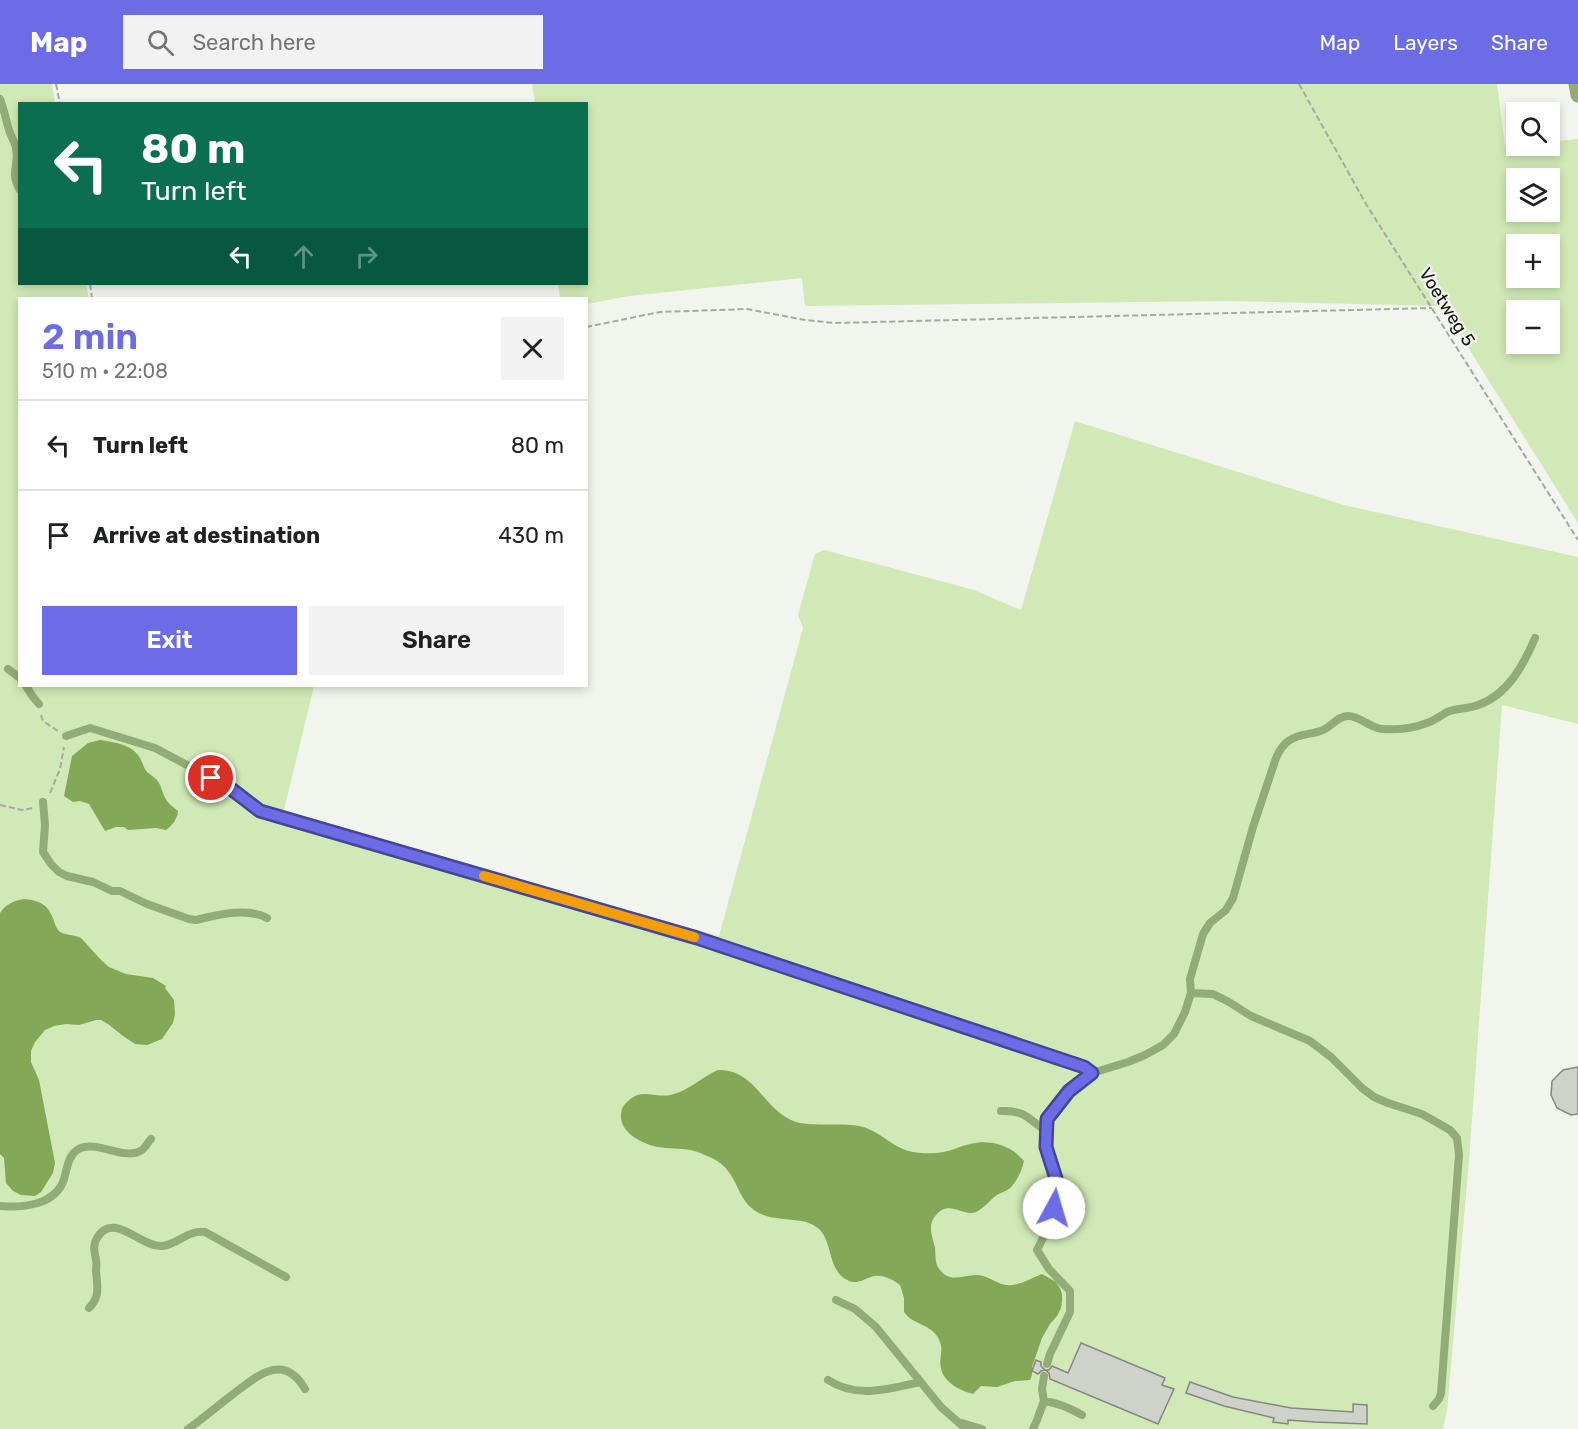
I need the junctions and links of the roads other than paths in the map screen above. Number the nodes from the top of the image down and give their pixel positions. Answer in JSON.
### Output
{"nodes":[{"id":1,"x":1576,"y":84,"type":"edge"},
{"id":2,"x":1578,"y":95,"type":"edge"},
{"id":3,"x":0,"y":99,"type":"edge"},
{"id":4,"x":18,"y":188,"type":"edge"},
{"id":5,"x":1535,"y":638,"type":"dead end"},
{"id":6,"x":8,"y":669,"type":"dead end"},
{"id":7,"x":18,"y":676,"type":"edge"},
{"id":8,"x":27,"y":687,"type":"edge"},
{"id":9,"x":39,"y":704,"type":"road end"},
{"id":10,"x":66,"y":736,"type":"road end"},
{"id":11,"x":43,"y":802,"type":"road end"},
{"id":12,"x":267,"y":918,"type":"dead end"},
{"id":13,"x":1191,"y":993,"type":"junction"},
{"id":14,"x":1092,"y":1073,"type":"junction"},
{"id":15,"x":1001,"y":1111,"type":"dead end"},
{"id":16,"x":1047,"y":1132,"type":"junction"},
{"id":17,"x":151,"y":1139,"type":"dead end"},
{"id":18,"x":0,"y":1206,"type":"edge"},
{"id":19,"x":286,"y":1277,"type":"dead end"},
{"id":20,"x":836,"y":1300,"type":"dead end"},
{"id":21,"x":89,"y":1308,"type":"dead end"},
{"id":22,"x":1047,"y":1364,"type":"dead end"},
{"id":23,"x":1044,"y":1376,"type":"dead end"},
{"id":24,"x":828,"y":1380,"type":"dead end"},
{"id":25,"x":920,"y":1382,"type":"junction"},
{"id":26,"x":305,"y":1389,"type":"dead end"},
{"id":27,"x":1044,"y":1401,"type":"junction"},
{"id":28,"x":1433,"y":1406,"type":"dead end"},
{"id":29,"x":1082,"y":1415,"type":"dead end"},
{"id":30,"x":963,"y":1426,"type":"edge"},
{"id":31,"x":188,"y":1429,"type":"edge"},
{"id":32,"x":982,"y":1429,"type":"edge"},
{"id":33,"x":1033,"y":1429,"type":"edge"}],
"edges":[{"from":1,"to":2,"type":"street"},
{"from":3,"to":4,"type":"lane"},
{"from":5,"to":13,"type":"lane"},
{"from":6,"to":7,"type":"lane"},
{"from":8,"to":9,"type":"lane"},
{"from":10,"to":14,"type":"lane"},
{"from":11,"to":12,"type":"lane"},
{"from":13,"to":14,"type":"lane"},
{"from":13,"to":28,"type":"lane"},
{"from":14,"to":16,"type":"lane"},
{"from":15,"to":16,"type":"lane"},
{"from":16,"to":22,"type":"lane"},
{"from":17,"to":18,"type":"lane"},
{"from":19,"to":21,"type":"lane"},
{"from":20,"to":25,"type":"lane"},
{"from":23,"to":27,"type":"lane"},
{"from":24,"to":25,"type":"lane"},
{"from":25,"to":30,"type":"lane"},
{"from":26,"to":31,"type":"lane"},
{"from":27,"to":29,"type":"lane"},
{"from":27,"to":33,"type":"lane"},
{"from":30,"to":32,"type":"lane"}]}
